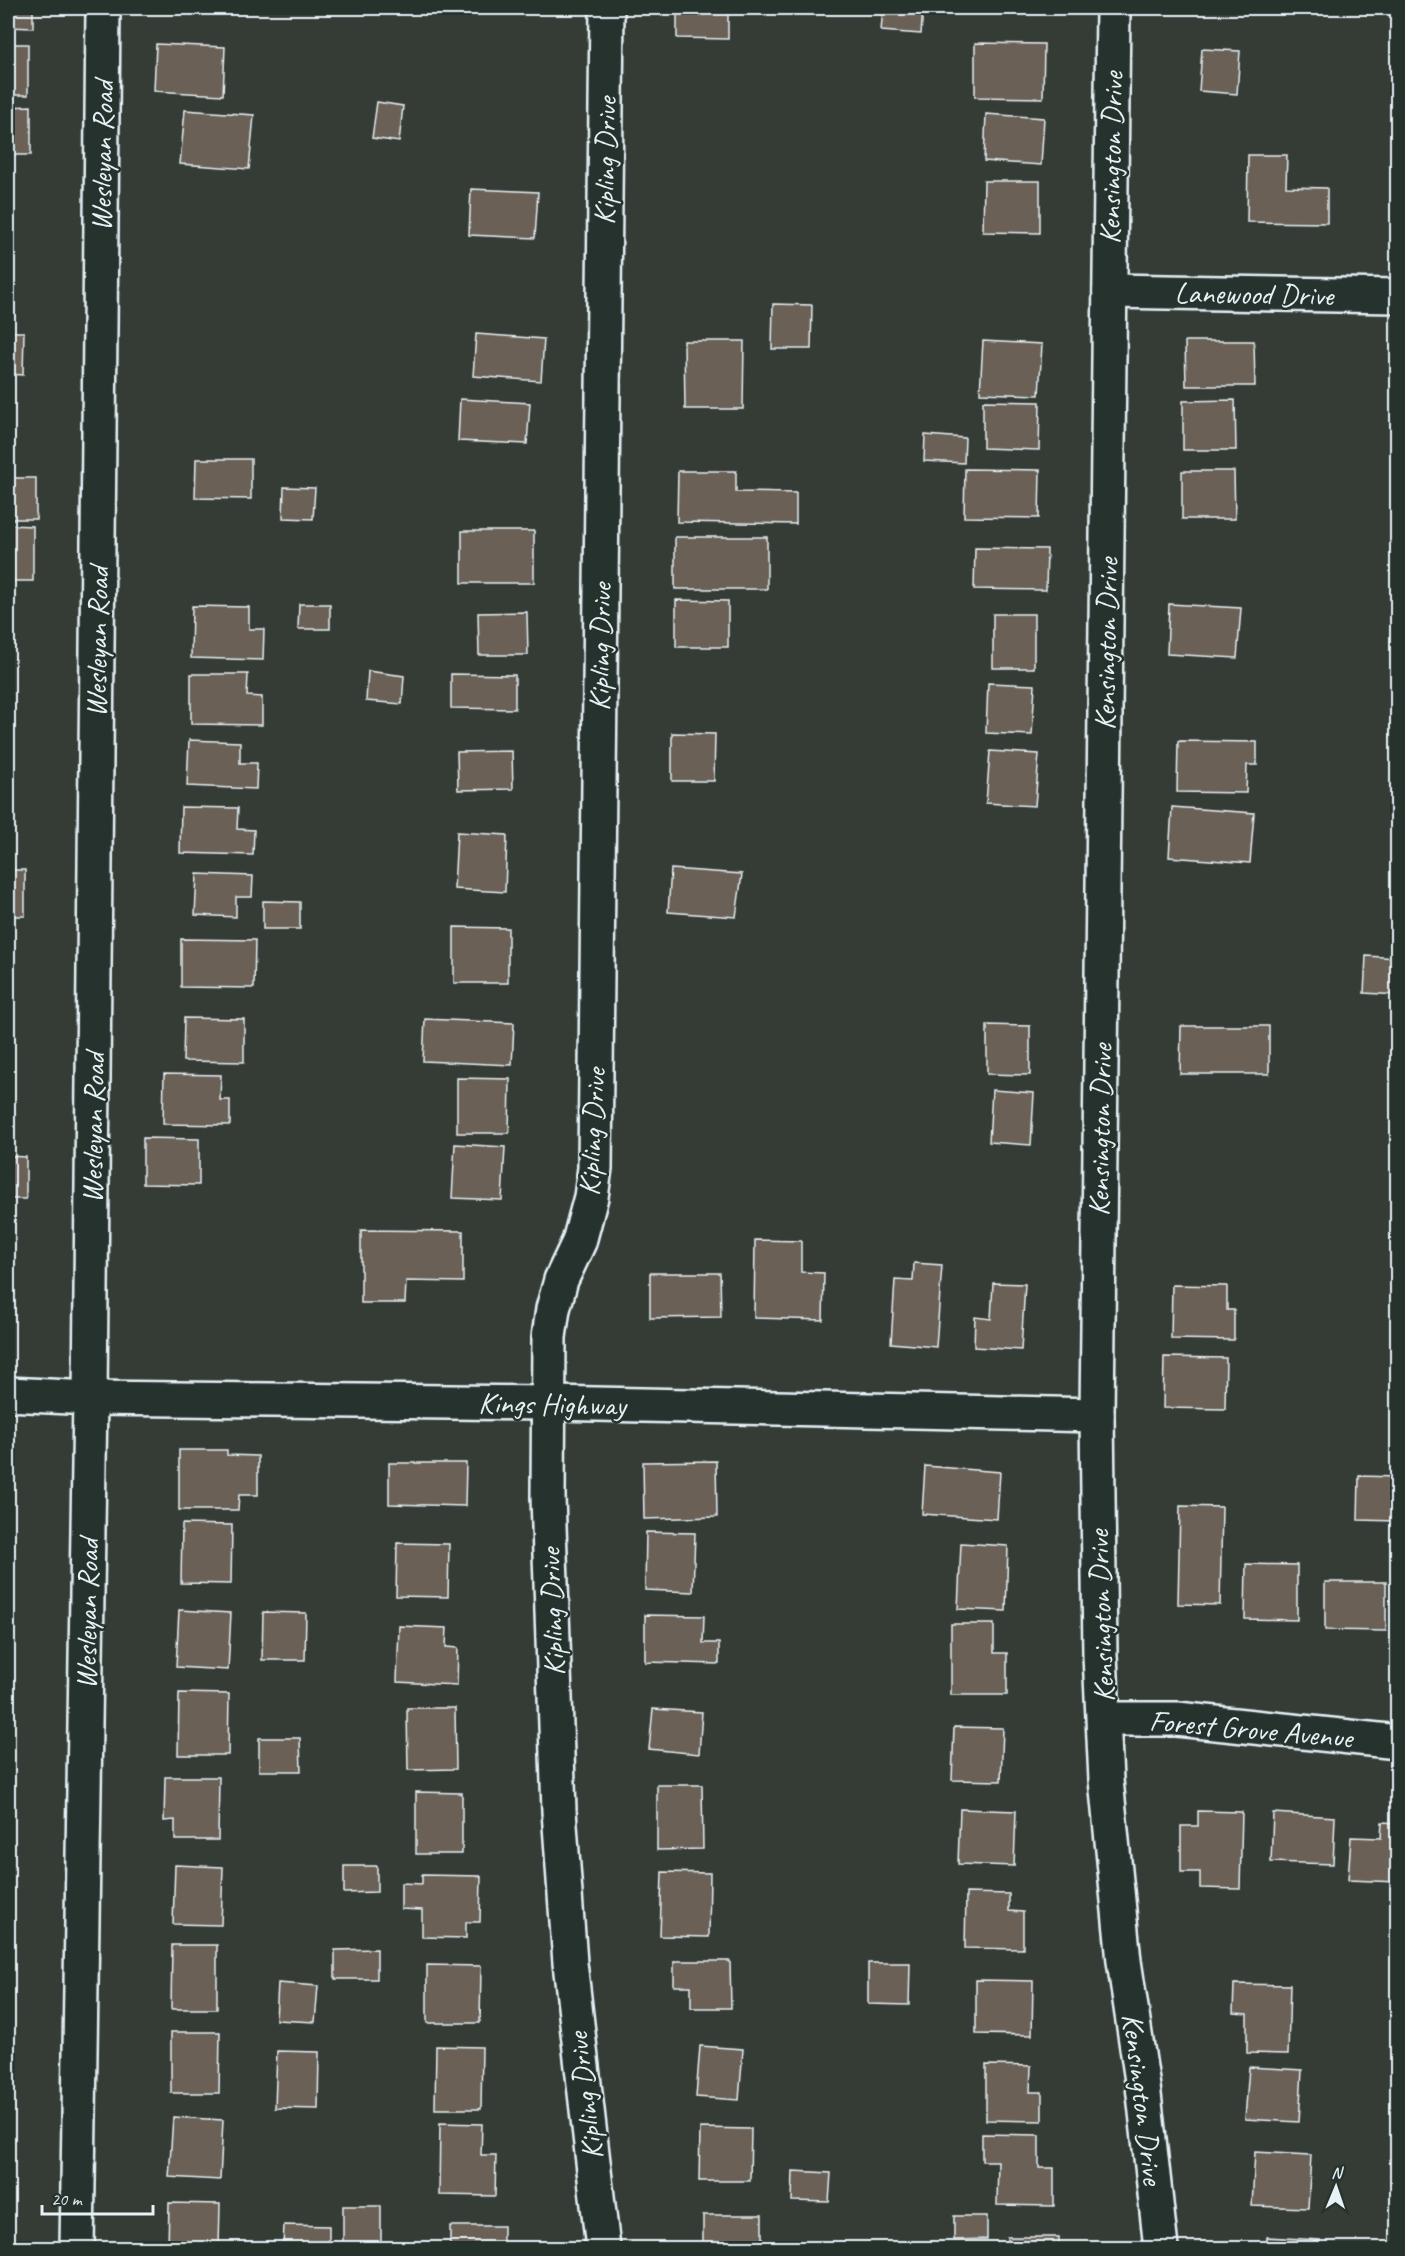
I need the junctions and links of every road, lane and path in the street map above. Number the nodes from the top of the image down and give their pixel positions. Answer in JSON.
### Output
{"nodes":[{"id":1,"x":103,"y":8,"type":"edge"},
{"id":2,"x":607,"y":8,"type":"edge"},
{"id":3,"x":1113,"y":8,"type":"edge"},
{"id":4,"x":1110,"y":291,"type":"junction"},
{"id":5,"x":1398,"y":296,"type":"edge"},
{"id":6,"x":8,"y":1394,"type":"edge"},
{"id":7,"x":90,"y":1398,"type":"junction"},
{"id":8,"x":549,"y":1403,"type":"junction"},
{"id":9,"x":1097,"y":1415,"type":"junction"},
{"id":10,"x":1105,"y":1719,"type":"junction"},
{"id":11,"x":1398,"y":1742,"type":"edge"},
{"id":12,"x":77,"y":2248,"type":"edge"},
{"id":13,"x":603,"y":2248,"type":"edge"},
{"id":14,"x":1161,"y":2248,"type":"edge"}],
"edges":[{"from":1,"to":7,"type":"street","name":"Wesleyan Road"},
{"from":2,"to":8,"type":"street","name":"Kipling Drive"},
{"from":3,"to":4,"type":"street","name":"Kensington Drive"},
{"from":4,"to":5,"type":"street","name":"Lanewood Drive"},
{"from":4,"to":9,"type":"street","name":"Kensington Drive"},
{"from":6,"to":7,"type":"street","name":"Kings Highway"},
{"from":7,"to":8,"type":"street","name":"Kings Highway"},
{"from":7,"to":12,"type":"street","name":"Wesleyan Road"},
{"from":8,"to":9,"type":"street","name":"Kings Highway"},
{"from":8,"to":13,"type":"street","name":"Kipling Drive"},
{"from":9,"to":10,"type":"street","name":"Kensington Drive"},
{"from":10,"to":11,"type":"street","name":"Forest Grove Avenue"},
{"from":10,"to":14,"type":"street","name":"Kensington Drive"}]}
